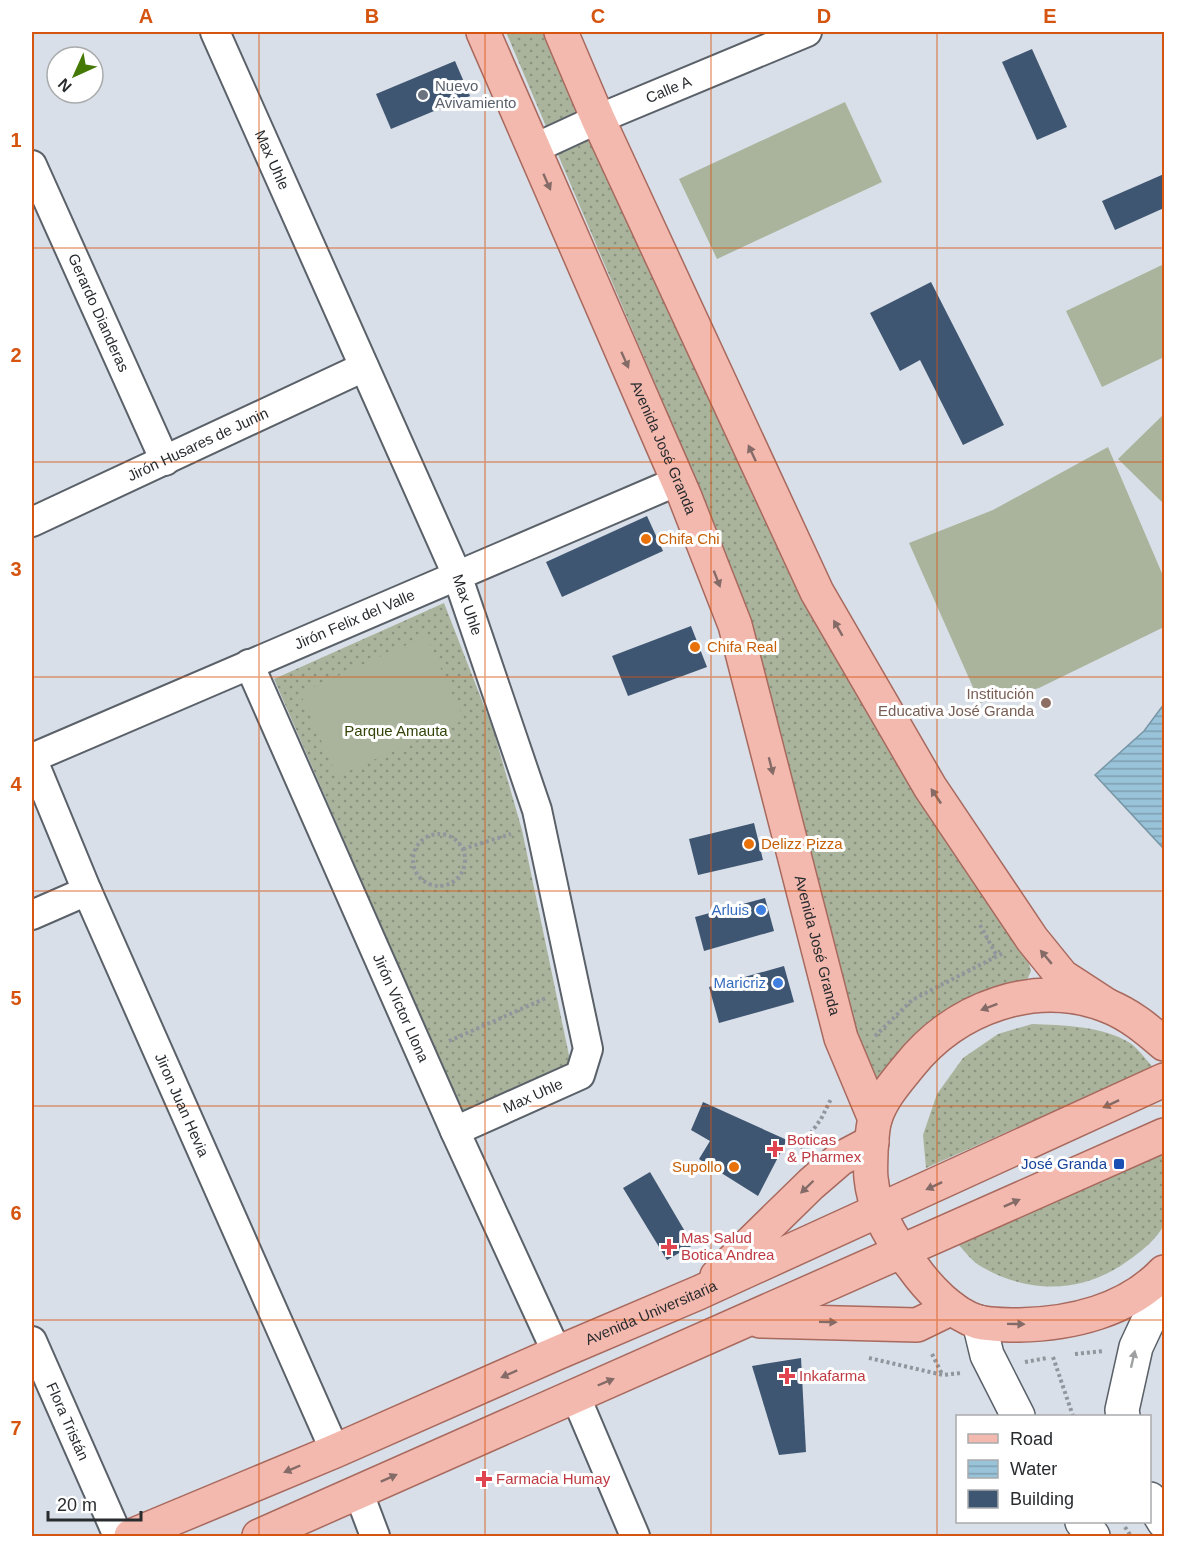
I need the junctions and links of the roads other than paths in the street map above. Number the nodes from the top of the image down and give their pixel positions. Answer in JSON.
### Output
{"nodes":[{"id":1,"x":215,"y":32,"type":"edge"},
{"id":2,"x":483,"y":32,"type":"edge"},
{"id":3,"x":561,"y":32,"type":"edge"},
{"id":4,"x":789,"y":35,"type":"edge"},
{"id":5,"x":598,"y":120,"type":"junction"},
{"id":6,"x":533,"y":149,"type":"junction"},
{"id":7,"x":32,"y":165,"type":"edge"},
{"id":8,"x":364,"y":367,"type":"junction"},
{"id":9,"x":165,"y":461,"type":"junction"},
{"id":10,"x":678,"y":481,"type":"junction"},
{"id":11,"x":32,"y":522,"type":"edge"},
{"id":12,"x":457,"y":575,"type":"junction"},
{"id":13,"x":249,"y":664,"type":"junction"},
{"id":14,"x":32,"y":758,"type":"edge"},
{"id":15,"x":87,"y":891,"type":"junction"},
{"id":16,"x":32,"y":915,"type":"edge"},
{"id":17,"x":1108,"y":1006,"type":"junction"},
{"id":18,"x":1157,"y":1031,"type":"edge"},
{"id":19,"x":1164,"y":1080,"type":"edge"},
{"id":20,"x":873,"y":1130,"type":"junction"},
{"id":21,"x":455,"y":1131,"type":"junction"},
{"id":22,"x":1164,"y":1135,"type":"edge"},
{"id":23,"x":879,"y":1212,"type":"junction"},
{"id":24,"x":901,"y":1252,"type":"junction"},
{"id":25,"x":1164,"y":1272,"type":"edge"},
{"id":26,"x":1164,"y":1287,"type":"edge"},
{"id":27,"x":698,"y":1293,"type":"junction"},
{"id":28,"x":965,"y":1315,"type":"junction"},
{"id":29,"x":749,"y":1321,"type":"junction"},
{"id":30,"x":32,"y":1341,"type":"edge"},
{"id":31,"x":556,"y":1353,"type":"junction"},
{"id":32,"x":575,"y":1395,"type":"junction"},
{"id":33,"x":1017,"y":1415,"type":"edge"},
{"id":34,"x":1123,"y":1415,"type":"edge"},
{"id":35,"x":335,"y":1451,"type":"junction"},
{"id":36,"x":358,"y":1491,"type":"junction"},
{"id":37,"x":1151,"y":1502,"type":"edge"},
{"id":38,"x":1164,"y":1522,"type":"edge"},
{"id":39,"x":1083,"y":1523,"type":"edge"},
{"id":40,"x":118,"y":1536,"type":"edge"},
{"id":41,"x":131,"y":1536,"type":"edge"},
{"id":42,"x":259,"y":1536,"type":"edge"},
{"id":43,"x":375,"y":1536,"type":"edge"},
{"id":44,"x":635,"y":1536,"type":"edge"},
{"id":45,"x":1093,"y":1536,"type":"edge"}],
"edges":[{"from":1,"to":8,"type":"street","name":"Max Uhle"},
{"from":2,"to":6,"type":"main road","name":"Avenida José Granda"},
{"from":3,"to":5,"type":"main road"},
{"from":4,"to":5,"type":"street","name":"Calle A"},
{"from":5,"to":6,"type":"street","name":"Calle A"},
{"from":17,"to":5,"type":"main road","one_way":true},
{"from":6,"to":10,"type":"main road","name":"Avenida José Granda","one_way":true},
{"from":7,"to":9,"type":"street","name":"Gerardo Dianderas"},
{"from":8,"to":9,"type":"street","name":"Jirón Husares de Junin"},
{"from":8,"to":12,"type":"street","name":"Max Uhle"},
{"from":9,"to":11,"type":"street","name":"Jirón Husares de Junin"},
{"from":10,"to":12,"type":"street","name":"Jirón Felix del Valle"},
{"from":10,"to":20,"type":"main road","name":"Avenida José Granda","one_way":true},
{"from":12,"to":13,"type":"street","name":"Jirón Felix del Valle"},
{"from":12,"to":21,"type":"street","name":"Max Uhle"},
{"from":13,"to":14,"type":"street","name":"Jirón Felix del Valle"},
{"from":13,"to":21,"type":"street","name":"Jirón Víctor Llona"},
{"from":14,"to":15,"type":"street","name":"Jiron Juan Hevia"},
{"from":15,"to":16,"type":"street"},
{"from":15,"to":35,"type":"street","name":"Jiron Juan Hevia"},
{"from":17,"to":18,"type":"main road"},
{"from":17,"to":20,"type":"main road","one_way":true},
{"from":19,"to":23,"type":"main road","name":"Avenida Universitaria","one_way":true},
{"from":20,"to":23,"type":"main road"},
{"from":20,"to":27,"type":"main road","one_way":true},
{"from":21,"to":31,"type":"street","name":"Jirón Víctor Llona"},
{"from":24,"to":22,"type":"main road","one_way":true},
{"from":23,"to":24,"type":"main road"},
{"from":23,"to":27,"type":"main road","name":"Avenida Universitaria"},
{"from":24,"to":28,"type":"main road"},
{"from":24,"to":29,"type":"main road"},
{"from":28,"to":25,"type":"main road","one_way":true},
{"from":34,"to":26,"type":"main road","one_way":true},
{"from":27,"to":31,"type":"main road","name":"Avenida Universitaria"},
{"from":29,"to":28,"type":"main road","one_way":true},
{"from":28,"to":33,"type":"main road"},
{"from":32,"to":29,"type":"main road","one_way":true},
{"from":30,"to":40,"type":"street","name":"Flora Tristán"},
{"from":31,"to":35,"type":"main road","name":"Avenida Universitaria","one_way":true},
{"from":36,"to":32,"type":"main road","one_way":true},
{"from":32,"to":44,"type":"street"},
{"from":35,"to":41,"type":"main road","name":"Avenida Universitaria","one_way":true},
{"from":36,"to":42,"type":"main road"},
{"from":36,"to":43,"type":"street"},
{"from":37,"to":38,"type":"main road"},
{"from":39,"to":45,"type":"main road"}]}
